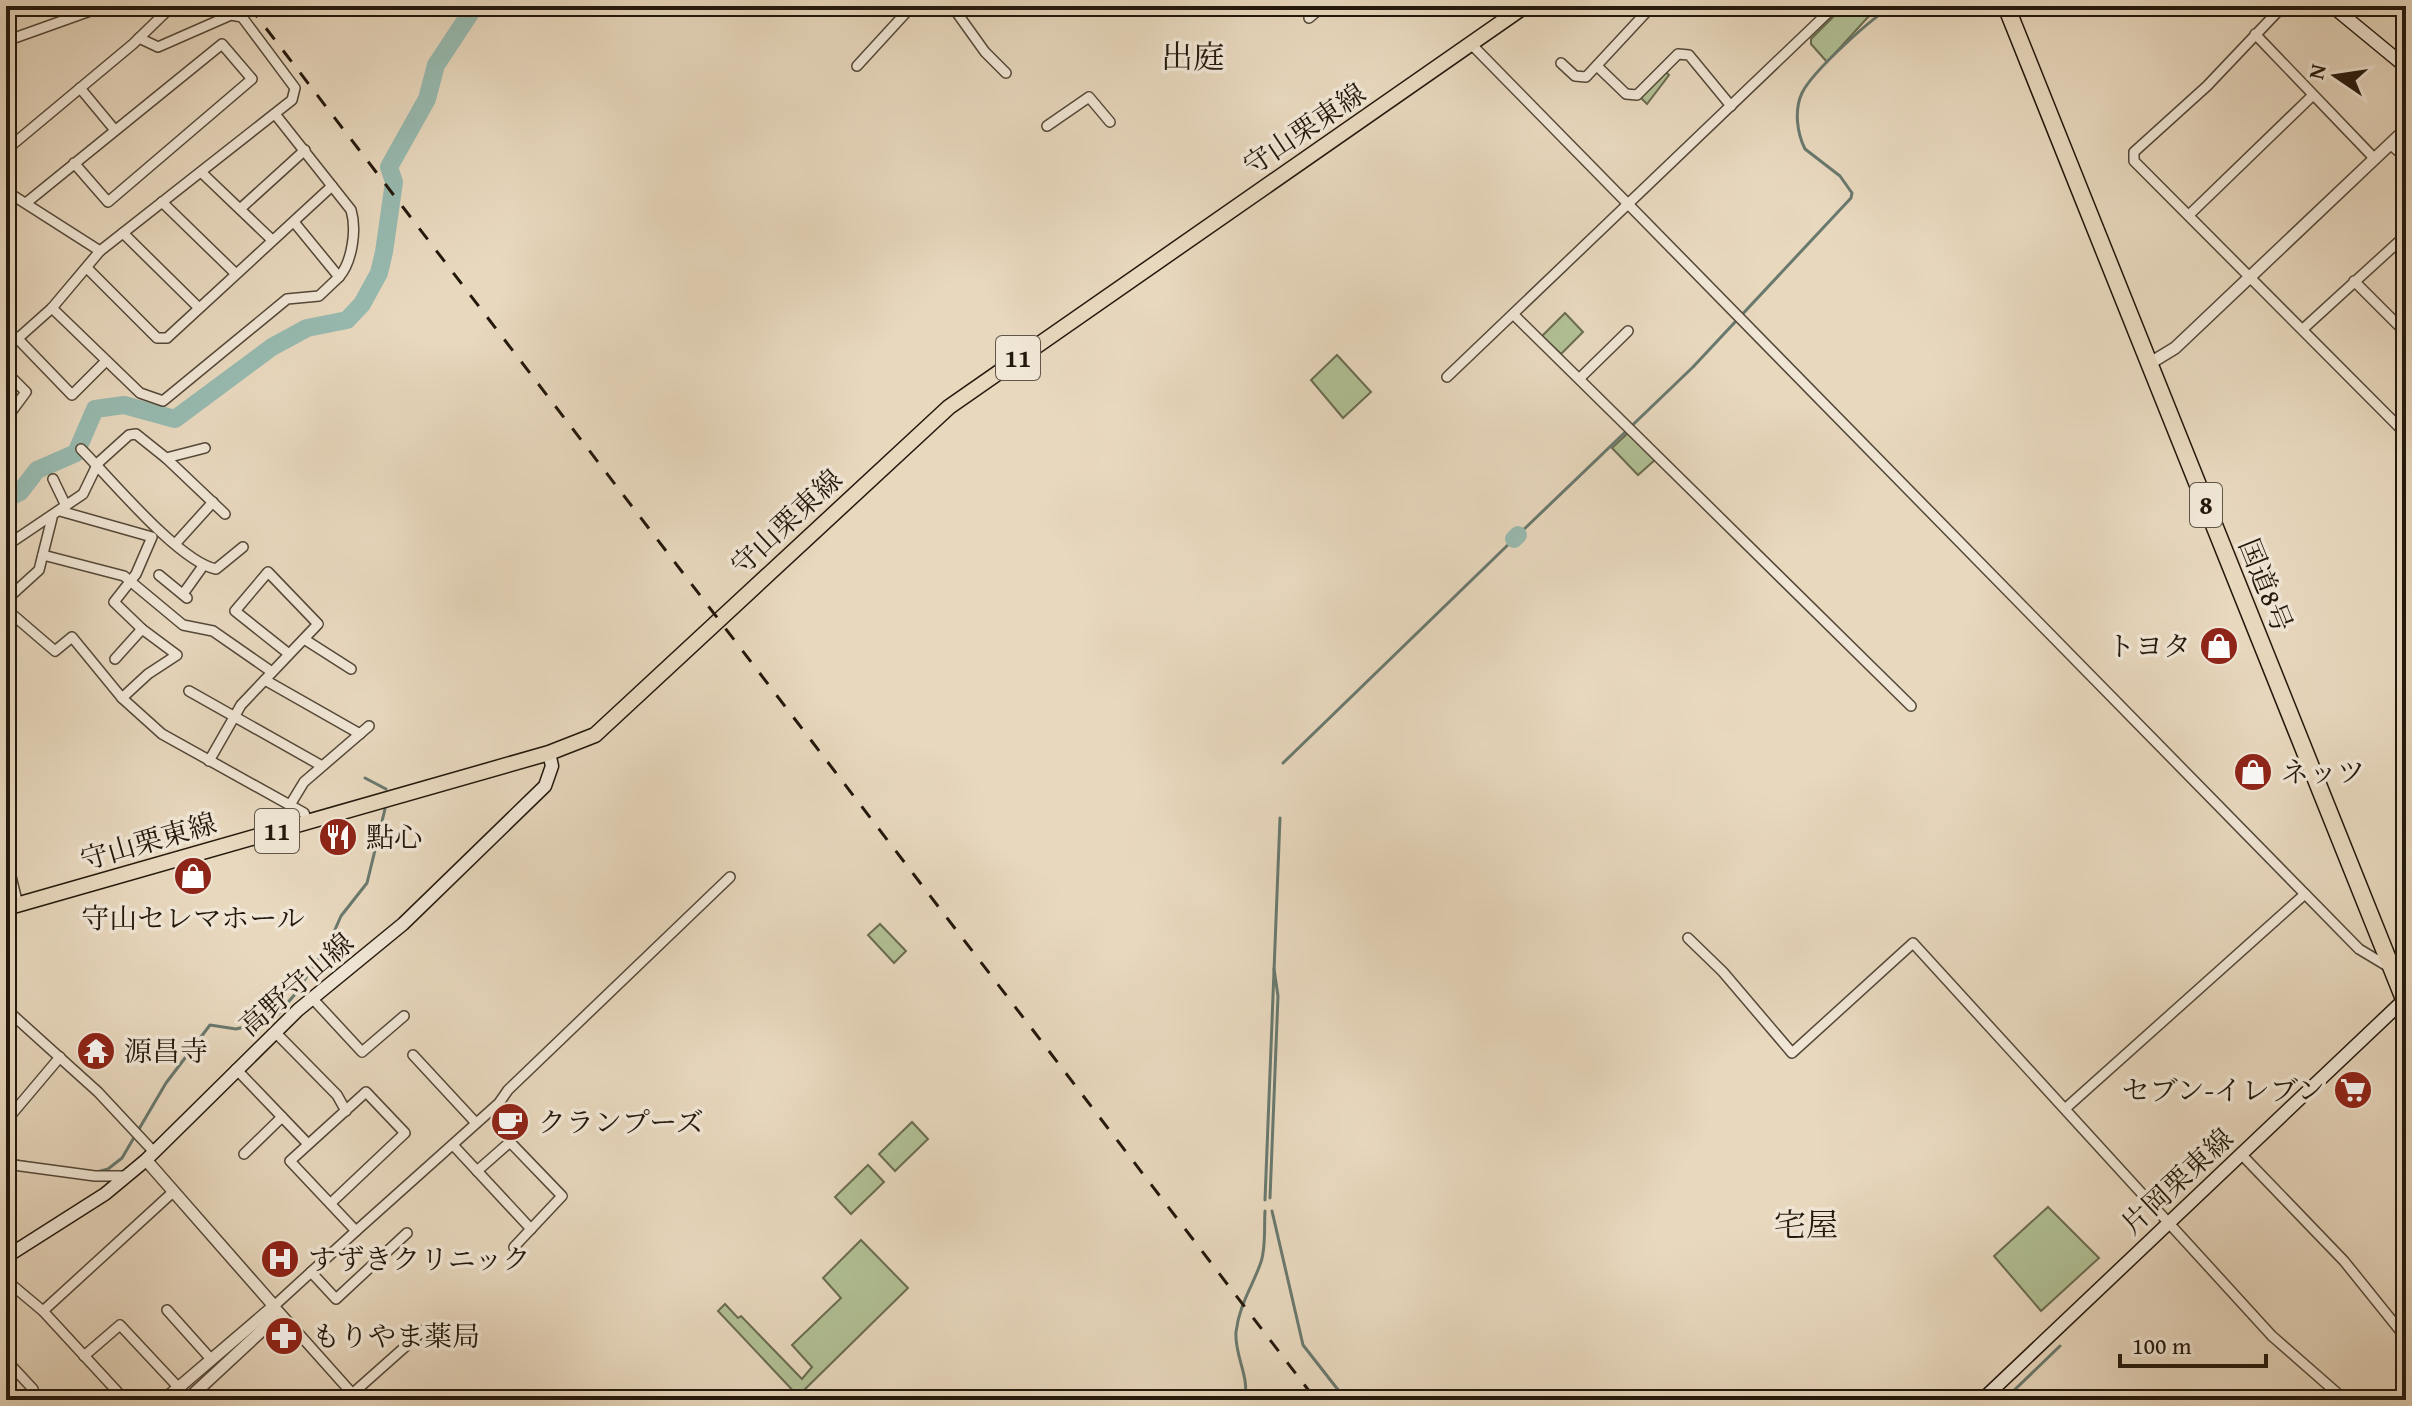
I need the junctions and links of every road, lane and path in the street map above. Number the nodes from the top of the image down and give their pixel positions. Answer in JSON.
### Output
{"nodes":[{"id":1,"x":15,"y":6,"type":"edge"},
{"id":2,"x":104,"y":6,"type":"edge"},
{"id":3,"x":172,"y":6,"type":"edge"},
{"id":4,"x":912,"y":6,"type":"edge"},
{"id":5,"x":952,"y":6,"type":"edge"},
{"id":6,"x":1323,"y":6,"type":"edge"},
{"id":7,"x":1525,"y":6,"type":"edge"},
{"id":8,"x":1652,"y":6,"type":"edge"},
{"id":9,"x":1835,"y":6,"type":"edge"},
{"id":10,"x":2006,"y":6,"type":"edge"},
{"id":11,"x":2283,"y":6,"type":"edge"},
{"id":12,"x":2332,"y":6,"type":"edge"},
{"id":13,"x":6,"y":9,"type":"edge"},
{"id":14,"x":1309,"y":18,"type":"dead end"},
{"id":15,"x":2255,"y":34,"type":"junction"},
{"id":16,"x":139,"y":38,"type":"junction"},
{"id":17,"x":6,"y":41,"type":"edge"},
{"id":18,"x":1472,"y":45,"type":"junction"},
{"id":19,"x":1561,"y":63,"type":"dead end"},
{"id":20,"x":857,"y":66,"type":"dead end"},
{"id":21,"x":1597,"y":66,"type":"junction"},
{"id":22,"x":2406,"y":67,"type":"edge"},
{"id":23,"x":1006,"y":73,"type":"dead end"},
{"id":24,"x":80,"y":88,"type":"junction"},
{"id":25,"x":2312,"y":96,"type":"junction"},
{"id":26,"x":1731,"y":106,"type":"junction"},
{"id":27,"x":275,"y":114,"type":"junction"},
{"id":28,"x":1110,"y":122,"type":"dead end"},
{"id":29,"x":1047,"y":126,"type":"dead end"},
{"id":30,"x":114,"y":129,"type":"junction"},
{"id":31,"x":2406,"y":129,"type":"edge"},
{"id":32,"x":2390,"y":144,"type":"junction"},
{"id":33,"x":6,"y":150,"type":"edge"},
{"id":34,"x":305,"y":150,"type":"junction"},
{"id":35,"x":2374,"y":158,"type":"junction"},
{"id":36,"x":2406,"y":158,"type":"edge"},
{"id":37,"x":74,"y":163,"type":"junction"},
{"id":38,"x":201,"y":172,"type":"junction"},
{"id":39,"x":332,"y":186,"type":"junction"},
{"id":40,"x":6,"y":191,"type":"edge"},
{"id":41,"x":162,"y":202,"type":"junction"},
{"id":42,"x":26,"y":203,"type":"junction"},
{"id":43,"x":1628,"y":203,"type":"junction"},
{"id":44,"x":240,"y":209,"type":"junction"},
{"id":45,"x":2189,"y":215,"type":"junction"},
{"id":46,"x":294,"y":222,"type":"junction"},
{"id":47,"x":123,"y":233,"type":"junction"},
{"id":48,"x":2405,"y":236,"type":"edge"},
{"id":49,"x":271,"y":239,"type":"junction"},
{"id":50,"x":100,"y":251,"type":"junction"},
{"id":51,"x":88,"y":269,"type":"junction"},
{"id":52,"x":235,"y":273,"type":"junction"},
{"id":53,"x":2249,"y":276,"type":"junction"},
{"id":54,"x":339,"y":277,"type":"junction"},
{"id":55,"x":2354,"y":281,"type":"junction"},
{"id":56,"x":198,"y":307,"type":"junction"},
{"id":57,"x":52,"y":308,"type":"junction"},
{"id":58,"x":1514,"y":315,"type":"junction"},
{"id":59,"x":2303,"y":329,"type":"junction"},
{"id":60,"x":1628,"y":331,"type":"dead end"},
{"id":61,"x":2406,"y":333,"type":"edge"},
{"id":62,"x":16,"y":337,"type":"junction"},
{"id":63,"x":6,"y":349,"type":"edge"},
{"id":64,"x":106,"y":361,"type":"junction"},
{"id":65,"x":2152,"y":362,"type":"junction"},
{"id":66,"x":6,"y":372,"type":"edge"},
{"id":67,"x":1447,"y":377,"type":"dead end"},
{"id":68,"x":1580,"y":378,"type":"junction"},
{"id":69,"x":6,"y":419,"type":"edge"},
{"id":70,"x":2406,"y":434,"type":"edge"},
{"id":71,"x":205,"y":448,"type":"dead end"},
{"id":72,"x":81,"y":449,"type":"dead end"},
{"id":73,"x":166,"y":458,"type":"junction"},
{"id":74,"x":97,"y":465,"type":"junction"},
{"id":75,"x":53,"y":479,"type":"dead end"},
{"id":76,"x":213,"y":502,"type":"junction"},
{"id":77,"x":59,"y":512,"type":"junction"},
{"id":78,"x":225,"y":514,"type":"dead end"},
{"id":79,"x":176,"y":543,"type":"junction"},
{"id":80,"x":6,"y":546,"type":"edge"},
{"id":81,"x":243,"y":547,"type":"dead end"},
{"id":82,"x":43,"y":555,"type":"junction"},
{"id":83,"x":203,"y":566,"type":"junction"},
{"id":84,"x":159,"y":575,"type":"dead end"},
{"id":85,"x":130,"y":581,"type":"junction"},
{"id":86,"x":6,"y":600,"type":"edge"},
{"id":87,"x":6,"y":609,"type":"edge"},
{"id":88,"x":142,"y":629,"type":"junction"},
{"id":89,"x":304,"y":639,"type":"junction"},
{"id":90,"x":289,"y":654,"type":"junction"},
{"id":91,"x":115,"y":659,"type":"dead end"},
{"id":92,"x":351,"y":669,"type":"dead end"},
{"id":93,"x":268,"y":676,"type":"junction"},
{"id":94,"x":189,"y":691,"type":"dead end"},
{"id":95,"x":122,"y":698,"type":"junction"},
{"id":96,"x":1911,"y":706,"type":"dead end"},
{"id":97,"x":234,"y":717,"type":"junction"},
{"id":98,"x":369,"y":726,"type":"dead end"},
{"id":99,"x":360,"y":734,"type":"junction"},
{"id":100,"x":549,"y":753,"type":"junction"},
{"id":101,"x":209,"y":761,"type":"junction"},
{"id":102,"x":322,"y":766,"type":"junction"},
{"id":103,"x":290,"y":805,"type":"junction"},
{"id":104,"x":308,"y":822,"type":"junction"},
{"id":105,"x":6,"y":856,"type":"edge"},
{"id":106,"x":730,"y":877,"type":"dead end"},
{"id":107,"x":2305,"y":894,"type":"junction"},
{"id":108,"x":12,"y":907,"type":"edge"},
{"id":109,"x":1688,"y":938,"type":"dead end"},
{"id":110,"x":2393,"y":969,"type":"junction"},
{"id":111,"x":312,"y":998,"type":"junction"},
{"id":112,"x":2405,"y":1001,"type":"edge"},
{"id":113,"x":6,"y":1009,"type":"edge"},
{"id":114,"x":404,"y":1016,"type":"dead end"},
{"id":115,"x":275,"y":1032,"type":"junction"},
{"id":116,"x":413,"y":1055,"type":"dead end"},
{"id":117,"x":60,"y":1057,"type":"junction"},
{"id":118,"x":236,"y":1069,"type":"junction"},
{"id":119,"x":2066,"y":1108,"type":"junction"},
{"id":120,"x":346,"y":1111,"type":"junction"},
{"id":121,"x":282,"y":1117,"type":"junction"},
{"id":122,"x":6,"y":1121,"type":"edge"},
{"id":123,"x":476,"y":1123,"type":"junction"},
{"id":124,"x":308,"y":1144,"type":"junction"},
{"id":125,"x":453,"y":1145,"type":"junction"},
{"id":126,"x":244,"y":1154,"type":"dead end"},
{"id":127,"x":2241,"y":1154,"type":"junction"},
{"id":128,"x":150,"y":1156,"type":"junction"},
{"id":129,"x":6,"y":1164,"type":"edge"},
{"id":130,"x":477,"y":1171,"type":"junction"},
{"id":131,"x":127,"y":1176,"type":"junction"},
{"id":132,"x":173,"y":1192,"type":"junction"},
{"id":133,"x":331,"y":1203,"type":"junction"},
{"id":134,"x":2167,"y":1224,"type":"junction"},
{"id":135,"x":531,"y":1229,"type":"junction"},
{"id":136,"x":356,"y":1231,"type":"junction"},
{"id":137,"x":407,"y":1233,"type":"dead end"},
{"id":138,"x":514,"y":1247,"type":"dead end"},
{"id":139,"x":6,"y":1257,"type":"edge"},
{"id":140,"x":311,"y":1272,"type":"junction"},
{"id":141,"x":6,"y":1280,"type":"edge"},
{"id":142,"x":274,"y":1306,"type":"junction"},
{"id":143,"x":167,"y":1310,"type":"dead end"},
{"id":144,"x":43,"y":1311,"type":"junction"},
{"id":145,"x":424,"y":1330,"type":"dead end"},
{"id":146,"x":2406,"y":1338,"type":"edge"},
{"id":147,"x":84,"y":1356,"type":"junction"},
{"id":148,"x":210,"y":1358,"type":"junction"},
{"id":149,"x":6,"y":1360,"type":"edge"},
{"id":150,"x":178,"y":1387,"type":"junction"},
{"id":151,"x":33,"y":1389,"type":"dead end"},
{"id":152,"x":355,"y":1397,"type":"edge"},
{"id":153,"x":125,"y":1400,"type":"edge"},
{"id":154,"x":164,"y":1400,"type":"edge"},
{"id":155,"x":187,"y":1400,"type":"edge"},
{"id":156,"x":1982,"y":1400,"type":"edge"},
{"id":157,"x":2345,"y":1400,"type":"edge"}],
"edges":[{"from":1,"to":13,"type":"street"},
{"from":2,"to":17,"type":"street"},
{"from":3,"to":16,"type":"street"},
{"from":4,"to":20,"type":"street"},
{"from":5,"to":23,"type":"street"},
{"from":6,"to":14,"type":"street"},
{"from":7,"to":18,"type":"main road","name":"守山栗東線","number":"11"},
{"from":8,"to":21,"type":"street"},
{"from":9,"to":26,"type":"street"},
{"from":10,"to":65,"type":"highway","name":"国道8号","number":"8"},
{"from":11,"to":15,"type":"street"},
{"from":12,"to":22,"type":"main road"},
{"from":15,"to":25,"type":"street"},
{"from":15,"to":45,"type":"street"},
{"from":16,"to":24,"type":"street"},
{"from":16,"to":27,"type":"street"},
{"from":18,"to":43,"type":"street"},
{"from":18,"to":100,"type":"main road","name":"守山栗東線","number":"11"},
{"from":19,"to":21,"type":"street"},
{"from":21,"to":26,"type":"street"},
{"from":24,"to":30,"type":"street"},
{"from":24,"to":33,"type":"street"},
{"from":25,"to":35,"type":"street"},
{"from":25,"to":45,"type":"street"},
{"from":26,"to":43,"type":"street"},
{"from":27,"to":34,"type":"street"},
{"from":27,"to":38,"type":"street"},
{"from":28,"to":29,"type":"street"},
{"from":30,"to":37,"type":"street"},
{"from":30,"to":37,"type":"street"},
{"from":31,"to":32,"type":"street"},
{"from":32,"to":35,"type":"street"},
{"from":32,"to":36,"type":"street"},
{"from":34,"to":39,"type":"street"},
{"from":34,"to":44,"type":"street"},
{"from":35,"to":53,"type":"street"},
{"from":37,"to":42,"type":"street"},
{"from":38,"to":41,"type":"street"},
{"from":38,"to":44,"type":"street"},
{"from":39,"to":46,"type":"street"},
{"from":39,"to":54,"type":"street"},
{"from":40,"to":42,"type":"street"},
{"from":41,"to":47,"type":"street"},
{"from":41,"to":52,"type":"street"},
{"from":42,"to":50,"type":"street"},
{"from":43,"to":58,"type":"street"},
{"from":43,"to":107,"type":"street"},
{"from":44,"to":49,"type":"street"},
{"from":45,"to":53,"type":"street"},
{"from":46,"to":49,"type":"street"},
{"from":46,"to":54,"type":"street"},
{"from":47,"to":50,"type":"street"},
{"from":47,"to":56,"type":"street"},
{"from":48,"to":55,"type":"street"},
{"from":49,"to":52,"type":"street"},
{"from":50,"to":51,"type":"street"},
{"from":51,"to":56,"type":"street"},
{"from":51,"to":57,"type":"street"},
{"from":52,"to":56,"type":"street"},
{"from":53,"to":59,"type":"street"},
{"from":53,"to":65,"type":"street"},
{"from":54,"to":64,"type":"street"},
{"from":55,"to":59,"type":"street"},
{"from":55,"to":61,"type":"street"},
{"from":57,"to":62,"type":"street"},
{"from":57,"to":64,"type":"street"},
{"from":58,"to":67,"type":"street"},
{"from":58,"to":68,"type":"street"},
{"from":59,"to":70,"type":"street"},
{"from":60,"to":68,"type":"street"},
{"from":62,"to":63,"type":"street"},
{"from":62,"to":64,"type":"street"},
{"from":65,"to":110,"type":"highway","name":"国道8号","number":"8"},
{"from":66,"to":69,"type":"street"},
{"from":68,"to":96,"type":"street"},
{"from":71,"to":73,"type":"street"},
{"from":72,"to":74,"type":"street"},
{"from":73,"to":74,"type":"street"},
{"from":73,"to":76,"type":"street"},
{"from":74,"to":77,"type":"street"},
{"from":74,"to":79,"type":"street"},
{"from":75,"to":77,"type":"street"},
{"from":76,"to":78,"type":"street"},
{"from":76,"to":79,"type":"street"},
{"from":77,"to":80,"type":"street"},
{"from":77,"to":82,"type":"street"},
{"from":77,"to":85,"type":"street"},
{"from":79,"to":83,"type":"street"},
{"from":81,"to":83,"type":"street"},
{"from":82,"to":85,"type":"street"},
{"from":82,"to":86,"type":"street"},
{"from":83,"to":84,"type":"street"},
{"from":85,"to":88,"type":"street"},
{"from":85,"to":93,"type":"street"},
{"from":87,"to":95,"type":"street"},
{"from":88,"to":91,"type":"street"},
{"from":88,"to":95,"type":"street"},
{"from":89,"to":90,"type":"street"},
{"from":89,"to":90,"type":"street"},
{"from":89,"to":92,"type":"street"},
{"from":90,"to":93,"type":"street"},
{"from":93,"to":97,"type":"street"},
{"from":93,"to":99,"type":"street"},
{"from":94,"to":97,"type":"street"},
{"from":95,"to":101,"type":"street"},
{"from":97,"to":101,"type":"street"},
{"from":97,"to":102,"type":"street"},
{"from":98,"to":99,"type":"street"},
{"from":99,"to":102,"type":"street"},
{"from":100,"to":104,"type":"main road","name":"守山栗東線","number":"11"},
{"from":100,"to":111,"type":"main road","name":"高野守山線"},
{"from":101,"to":103,"type":"street"},
{"from":102,"to":103,"type":"street"},
{"from":103,"to":104,"type":"street"},
{"from":104,"to":108,"type":"main road","name":"守山栗東線","number":"11"},
{"from":105,"to":108,"type":"street"},
{"from":106,"to":123,"type":"street"},
{"from":107,"to":110,"type":"street"},
{"from":107,"to":119,"type":"street"},
{"from":109,"to":119,"type":"street"},
{"from":110,"to":112,"type":"highway","name":"国道8号","number":"8"},
{"from":111,"to":114,"type":"street"},
{"from":111,"to":115,"type":"main road","name":"高野守山線"},
{"from":112,"to":127,"type":"main road","name":"片岡栗東線"},
{"from":113,"to":117,"type":"street"},
{"from":115,"to":118,"type":"main road","name":"高野守山線"},
{"from":115,"to":120,"type":"street"},
{"from":116,"to":123,"type":"street"},
{"from":117,"to":122,"type":"street"},
{"from":117,"to":128,"type":"street"},
{"from":118,"to":121,"type":"street"},
{"from":118,"to":128,"type":"main road","name":"高野守山線"},
{"from":119,"to":134,"type":"street"},
{"from":120,"to":124,"type":"street"},
{"from":120,"to":133,"type":"street"},
{"from":121,"to":124,"type":"street"},
{"from":121,"to":126,"type":"street"},
{"from":123,"to":125,"type":"street"},
{"from":124,"to":133,"type":"street"},
{"from":125,"to":130,"type":"street"},
{"from":125,"to":136,"type":"street"},
{"from":127,"to":134,"type":"main road","name":"片岡栗東線"},
{"from":127,"to":146,"type":"street"},
{"from":128,"to":131,"type":"main road","name":"高野守山線"},
{"from":128,"to":132,"type":"street"},
{"from":129,"to":131,"type":"street"},
{"from":130,"to":135,"type":"street"},
{"from":130,"to":135,"type":"street"},
{"from":131,"to":139,"type":"main road","name":"高野守山線"},
{"from":132,"to":142,"type":"street"},
{"from":132,"to":144,"type":"street"},
{"from":133,"to":136,"type":"street"},
{"from":134,"to":156,"type":"main road","name":"片岡栗東線"},
{"from":134,"to":157,"type":"street"},
{"from":135,"to":138,"type":"street"},
{"from":136,"to":140,"type":"street"},
{"from":137,"to":140,"type":"street"},
{"from":140,"to":142,"type":"street"},
{"from":141,"to":144,"type":"street"},
{"from":142,"to":148,"type":"street"},
{"from":142,"to":152,"type":"street"},
{"from":142,"to":155,"type":"street"},
{"from":143,"to":148,"type":"street"},
{"from":144,"to":147,"type":"street"},
{"from":145,"to":152,"type":"street"},
{"from":147,"to":150,"type":"street"},
{"from":147,"to":153,"type":"street"},
{"from":148,"to":150,"type":"street"},
{"from":149,"to":151,"type":"street"},
{"from":150,"to":154,"type":"street"}]}
